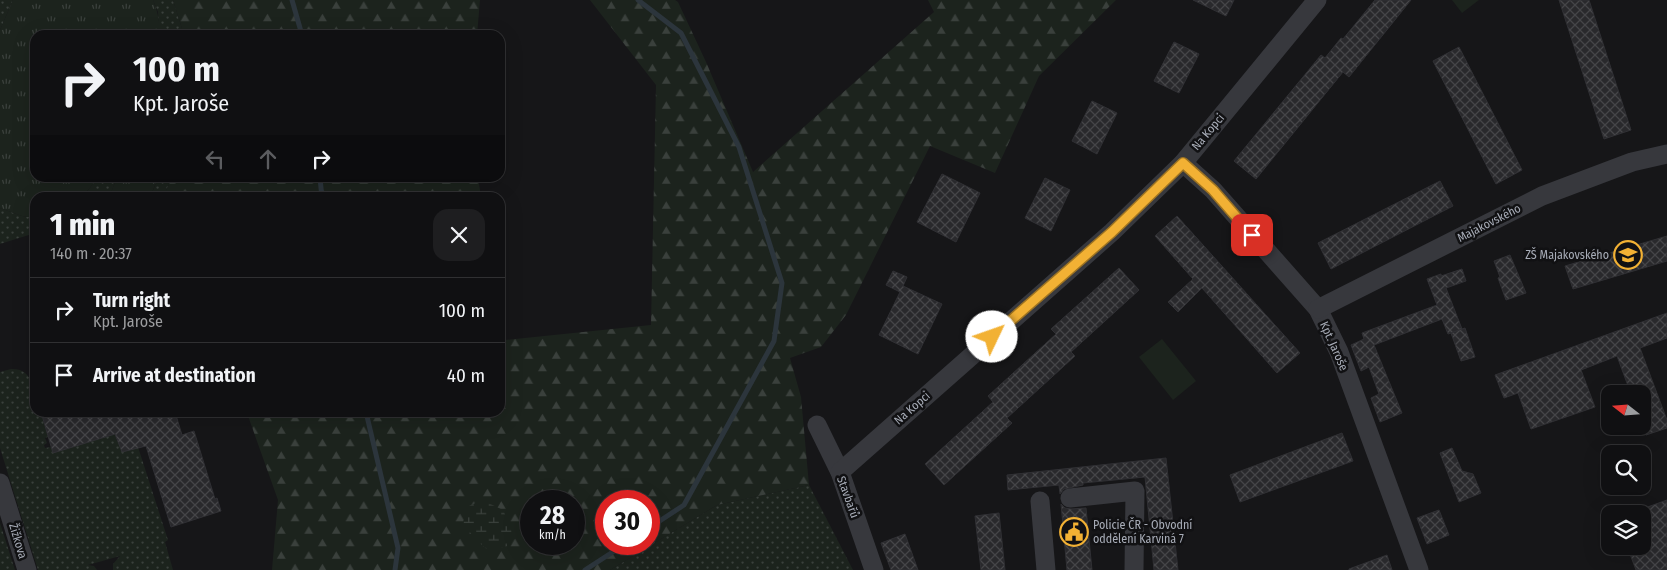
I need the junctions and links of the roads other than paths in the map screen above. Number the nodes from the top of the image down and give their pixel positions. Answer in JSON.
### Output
{"nodes":[{"id":1,"x":1318,"y":0,"type":"edge"},
{"id":2,"x":1667,"y":154,"type":"edge"},
{"id":3,"x":1183,"y":163,"type":"junction"},
{"id":4,"x":1318,"y":309,"type":"junction"},
{"id":5,"x":817,"y":425,"type":"dead end"},
{"id":6,"x":840,"y":472,"type":"junction"},
{"id":7,"x":0,"y":483,"type":"edge"},
{"id":8,"x":1070,"y":498,"type":"dead end"},
{"id":9,"x":1040,"y":501,"type":"dead end"},
{"id":10,"x":27,"y":570,"type":"edge"},
{"id":11,"x":874,"y":570,"type":"edge"},
{"id":12,"x":1046,"y":570,"type":"edge"},
{"id":13,"x":1134,"y":570,"type":"edge"},
{"id":14,"x":1419,"y":570,"type":"edge"}],
"edges":[{"from":1,"to":3,"type":"street","name":"Na Kopci"},
{"from":2,"to":4,"type":"street","name":"Majakovského"},
{"from":3,"to":4,"type":"street","name":"Kpt. Jaroše"},
{"from":3,"to":6,"type":"street","name":"Na Kopci"},
{"from":4,"to":14,"type":"street","name":"Kpt. Jaroše"},
{"from":5,"to":6,"type":"street","name":"Stavbařů"},
{"from":6,"to":11,"type":"street","name":"Stavbařů"},
{"from":7,"to":10,"type":"street","name":"Žižkova"},
{"from":8,"to":13,"type":"street"},
{"from":9,"to":12,"type":"street"}]}
